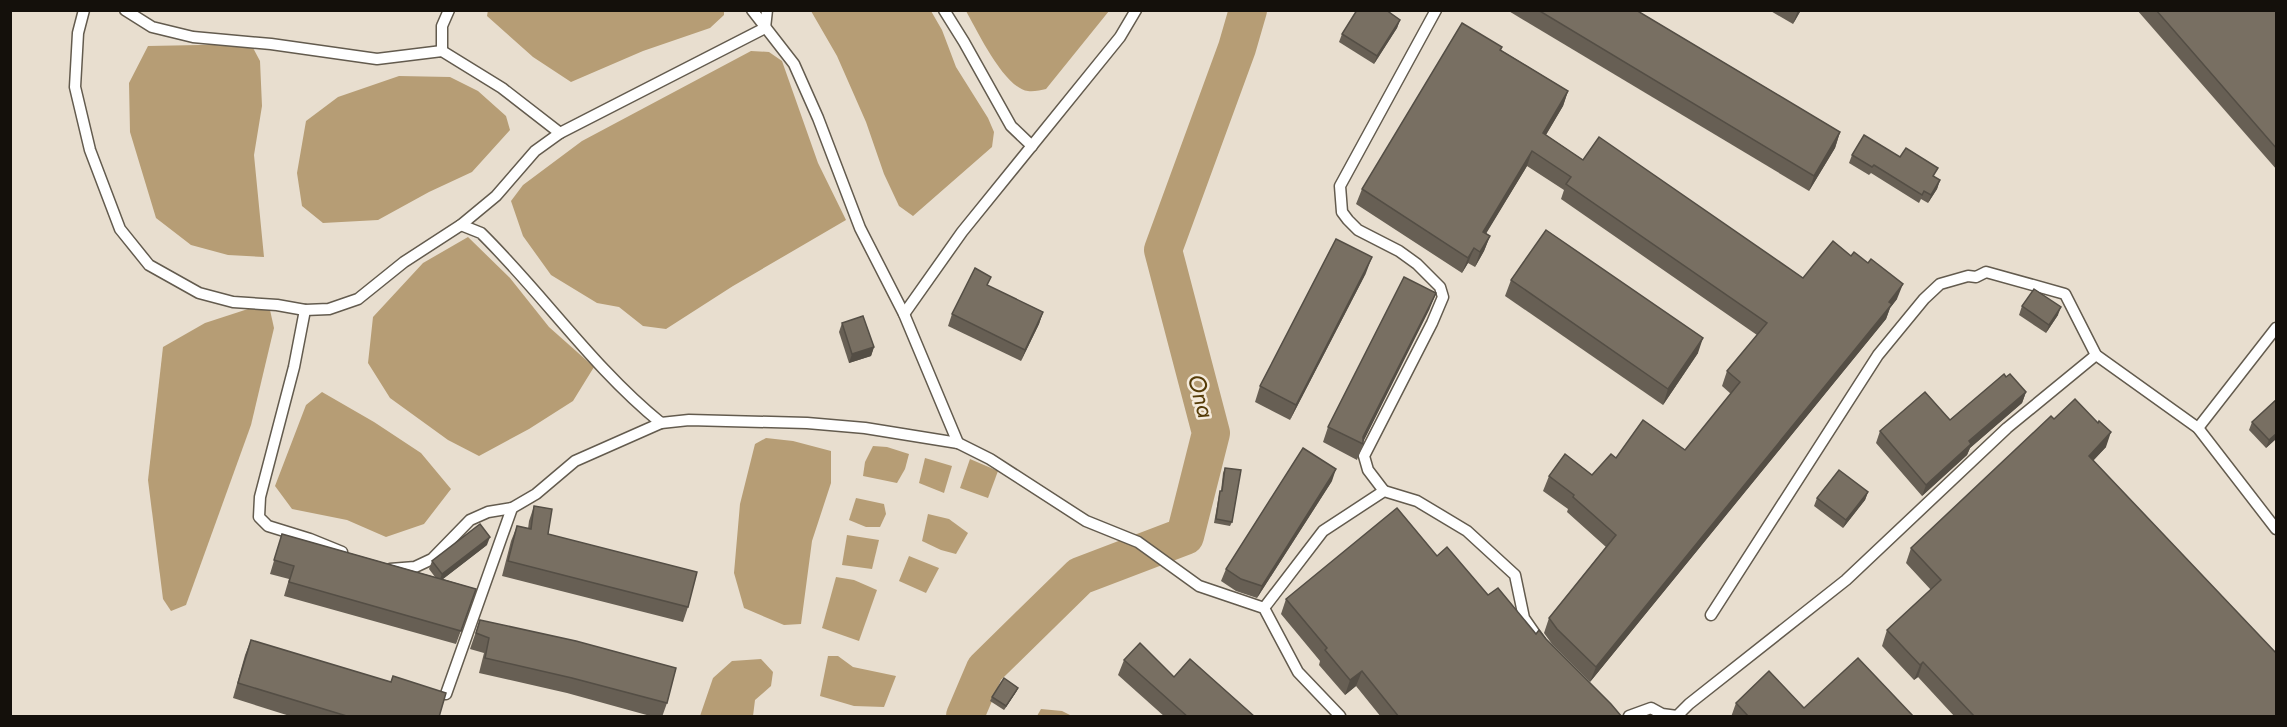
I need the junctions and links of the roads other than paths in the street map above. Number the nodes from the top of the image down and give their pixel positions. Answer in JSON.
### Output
{"nodes":[{"id":1,"x":84,"y":10,"type":"edge"},
{"id":2,"x":125,"y":10,"type":"edge"},
{"id":3,"x":448,"y":10,"type":"edge"},
{"id":4,"x":752,"y":10,"type":"edge"},
{"id":5,"x":767,"y":10,"type":"edge"},
{"id":6,"x":944,"y":10,"type":"edge"},
{"id":7,"x":1136,"y":10,"type":"edge"},
{"id":8,"x":1436,"y":10,"type":"edge"},
{"id":9,"x":765,"y":28,"type":"junction"},
{"id":10,"x":442,"y":51,"type":"junction"},
{"id":11,"x":560,"y":133,"type":"junction"},
{"id":12,"x":1032,"y":146,"type":"junction"},
{"id":13,"x":461,"y":225,"type":"junction"},
{"id":14,"x":305,"y":310,"type":"junction"},
{"id":15,"x":904,"y":314,"type":"junction"},
{"id":16,"x":2277,"y":328,"type":"edge"},
{"id":17,"x":2096,"y":355,"type":"junction"},
{"id":18,"x":661,"y":423,"type":"junction"},
{"id":19,"x":2198,"y":428,"type":"junction"},
{"id":20,"x":958,"y":443,"type":"junction"},
{"id":21,"x":1384,"y":491,"type":"junction"},
{"id":22,"x":512,"y":508,"type":"junction"},
{"id":23,"x":2277,"y":529,"type":"edge"},
{"id":24,"x":351,"y":556,"type":"edge"},
{"id":25,"x":382,"y":567,"type":"edge"},
{"id":26,"x":1263,"y":608,"type":"junction"},
{"id":27,"x":1711,"y":615,"type":"dead end"},
{"id":28,"x":1546,"y":649,"type":"edge"},
{"id":29,"x":446,"y":694,"type":"edge"},
{"id":30,"x":1340,"y":717,"type":"edge"},
{"id":31,"x":1629,"y":717,"type":"edge"}],
"edges":[{"from":1,"to":14,"type":"lane"},
{"from":2,"to":10,"type":"lane"},
{"from":3,"to":10,"type":"lane"},
{"from":4,"to":9,"type":"lane"},
{"from":5,"to":9,"type":"lane"},
{"from":6,"to":12,"type":"lane"},
{"from":7,"to":12,"type":"lane"},
{"from":8,"to":21,"type":"lane"},
{"from":9,"to":11,"type":"lane"},
{"from":9,"to":15,"type":"lane"},
{"from":10,"to":11,"type":"lane"},
{"from":11,"to":13,"type":"lane"},
{"from":12,"to":15,"type":"lane"},
{"from":13,"to":14,"type":"lane"},
{"from":13,"to":18,"type":"lane"},
{"from":14,"to":24,"type":"lane"},
{"from":15,"to":20,"type":"lane"},
{"from":16,"to":19,"type":"lane"},
{"from":17,"to":19,"type":"lane"},
{"from":17,"to":27,"type":"lane"},
{"from":17,"to":31,"type":"lane"},
{"from":18,"to":20,"type":"lane"},
{"from":18,"to":22,"type":"lane"},
{"from":19,"to":23,"type":"lane"},
{"from":20,"to":26,"type":"lane"},
{"from":21,"to":26,"type":"lane"},
{"from":21,"to":28,"type":"lane"},
{"from":22,"to":25,"type":"lane"},
{"from":22,"to":29,"type":"lane"},
{"from":26,"to":30,"type":"lane"}]}
